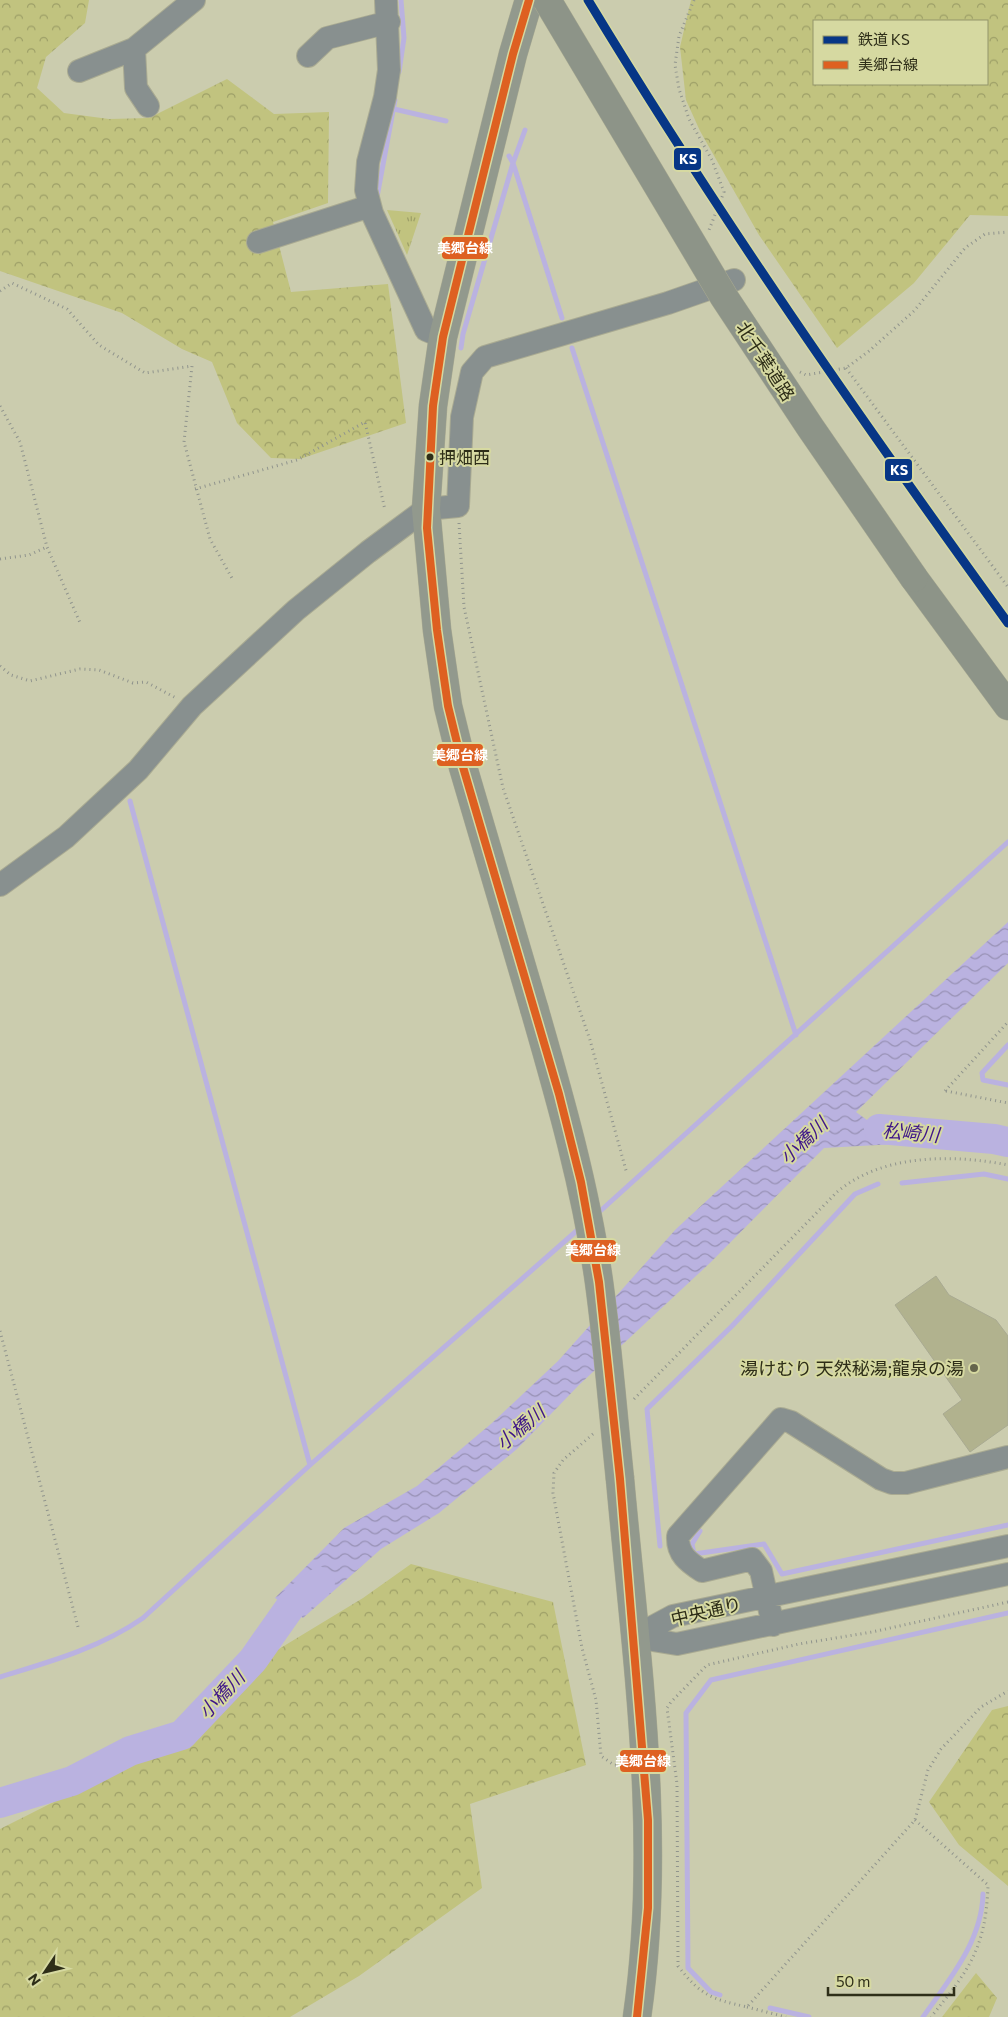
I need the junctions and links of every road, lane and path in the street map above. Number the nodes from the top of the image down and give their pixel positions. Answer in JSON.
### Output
{"nodes":[{"id":1,"x":194,"y":0,"type":"edge"},
{"id":2,"x":529,"y":0,"type":"edge"},
{"id":3,"x":547,"y":0,"type":"edge"},
{"id":4,"x":694,"y":0,"type":"edge"},
{"id":5,"x":387,"y":11,"type":"edge"},
{"id":6,"x":134,"y":49,"type":"junction"},
{"id":7,"x":308,"y":56,"type":"dead end"},
{"id":8,"x":79,"y":71,"type":"dead end"},
{"id":9,"x":148,"y":106,"type":"dead end"},
{"id":10,"x":370,"y":206,"type":"junction"},
{"id":11,"x":1008,"y":232,"type":"edge"},
{"id":12,"x":709,"y":236,"type":"dead end"},
{"id":13,"x":258,"y":242,"type":"dead end"},
{"id":14,"x":734,"y":280,"type":"dead end"},
{"id":15,"x":0,"y":290,"type":"edge"},
{"id":16,"x":443,"y":337,"type":"junction"},
{"id":17,"x":846,"y":368,"type":"junction"},
{"id":18,"x":793,"y":369,"type":"dead end"},
{"id":19,"x":0,"y":406,"type":"edge"},
{"id":20,"x":195,"y":489,"type":"junction"},
{"id":21,"x":458,"y":506,"type":"junction"},
{"id":22,"x":426,"y":509,"type":"junction"},
{"id":23,"x":385,"y":510,"type":"dead end"},
{"id":24,"x":47,"y":547,"type":"junction"},
{"id":25,"x":0,"y":559,"type":"edge"},
{"id":26,"x":914,"y":578,"type":"junction"},
{"id":27,"x":233,"y":580,"type":"dead end"},
{"id":28,"x":1008,"y":587,"type":"edge"},
{"id":29,"x":81,"y":625,"type":"dead end"},
{"id":30,"x":0,"y":666,"type":"edge"},
{"id":31,"x":1008,"y":685,"type":"edge"},
{"id":32,"x":192,"y":706,"type":"junction"},
{"id":33,"x":1008,"y":706,"type":"edge"},
{"id":34,"x":0,"y":885,"type":"edge"},
{"id":35,"x":1008,"y":1022,"type":"edge"},
{"id":36,"x":1008,"y":1103,"type":"edge"},
{"id":37,"x":1008,"y":1164,"type":"edge"},
{"id":38,"x":627,"y":1174,"type":"dead end"},
{"id":39,"x":0,"y":1331,"type":"edge"},
{"id":40,"x":629,"y":1403,"type":"dead end"},
{"id":41,"x":600,"y":1428,"type":"dead end"},
{"id":42,"x":1008,"y":1457,"type":"edge"},
{"id":43,"x":1008,"y":1546,"type":"edge"},
{"id":44,"x":1008,"y":1574,"type":"edge"},
{"id":45,"x":768,"y":1598,"type":"junction"},
{"id":46,"x":1008,"y":1602,"type":"edge"},
{"id":47,"x":773,"y":1625,"type":"junction"},
{"id":48,"x":78,"y":1628,"type":"dead end"},
{"id":49,"x":634,"y":1637,"type":"junction"},
{"id":50,"x":1008,"y":1691,"type":"edge"},
{"id":51,"x":645,"y":1765,"type":"junction"},
{"id":52,"x":915,"y":1820,"type":"junction"},
{"id":53,"x":747,"y":2007,"type":"junction"},
{"id":54,"x":637,"y":2017,"type":"edge"},
{"id":55,"x":786,"y":2017,"type":"edge"},
{"id":56,"x":931,"y":2017,"type":"edge"}],
"edges":[{"from":1,"to":6,"type":"street"},
{"from":2,"to":16,"type":"main road"},
{"from":3,"to":26,"type":"highway","name":"北千葉道路","bridge":true},
{"from":4,"to":12,"type":"path"},
{"from":5,"to":7,"type":"street"},
{"from":5,"to":10,"type":"street"},
{"from":6,"to":8,"type":"street"},
{"from":6,"to":9,"type":"street"},
{"from":10,"to":13,"type":"street"},
{"from":10,"to":16,"type":"street"},
{"from":11,"to":17,"type":"path"},
{"from":14,"to":21,"type":"street"},
{"from":15,"to":20,"type":"path"},
{"from":16,"to":22,"type":"main road"},
{"from":17,"to":18,"type":"path"},
{"from":17,"to":28,"type":"path"},
{"from":19,"to":24,"type":"path"},
{"from":20,"to":23,"type":"path"},
{"from":20,"to":27,"type":"path"},
{"from":21,"to":22,"type":"street"},
{"from":21,"to":38,"type":"path"},
{"from":22,"to":32,"type":"street"},
{"from":22,"to":49,"type":"main road","bridge":true},
{"from":24,"to":25,"type":"path"},
{"from":24,"to":29,"type":"path"},
{"from":26,"to":31,"type":"highway"},
{"from":26,"to":33,"type":"highway","name":"北千葉道路"},
{"from":30,"to":32,"type":"path"},
{"from":32,"to":34,"type":"street"},
{"from":35,"to":36,"type":"path"},
{"from":37,"to":40,"type":"path"},
{"from":39,"to":48,"type":"path"},
{"from":41,"to":51,"type":"path"},
{"from":42,"to":45,"type":"street"},
{"from":43,"to":45,"type":"street","name":"中央通り"},
{"from":44,"to":47,"type":"street","name":"中央通り"},
{"from":45,"to":47,"type":"street"},
{"from":45,"to":49,"type":"street","name":"中央通り"},
{"from":46,"to":53,"type":"path"},
{"from":47,"to":49,"type":"street","name":"中央通り"},
{"from":49,"to":51,"type":"main road"},
{"from":50,"to":52,"type":"path"},
{"from":51,"to":54,"type":"main road"},
{"from":52,"to":53,"type":"path"},
{"from":52,"to":56,"type":"path"},
{"from":53,"to":55,"type":"path"}]}
